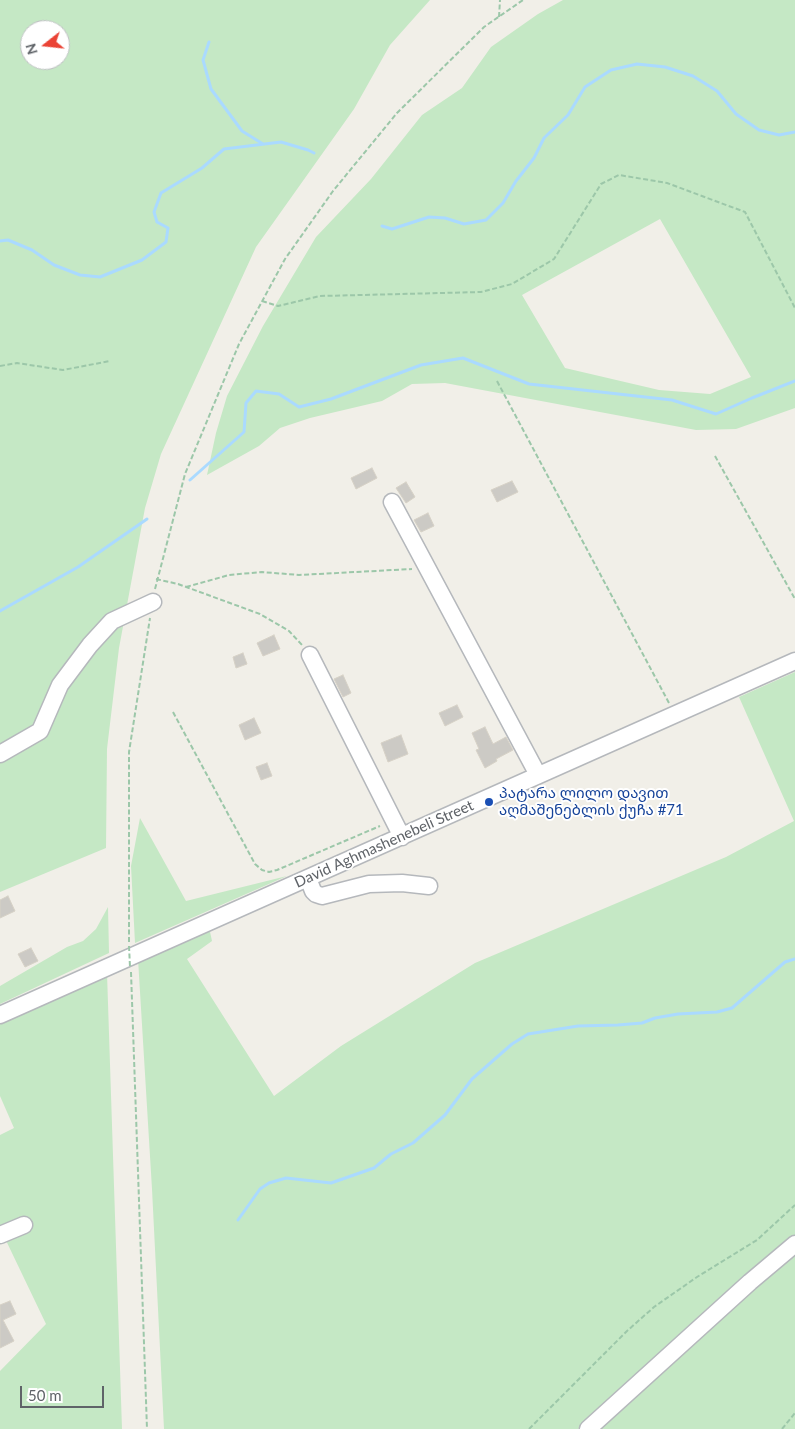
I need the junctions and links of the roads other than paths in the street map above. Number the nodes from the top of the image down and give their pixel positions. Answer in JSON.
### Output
{"nodes":[{"id":1,"x":392,"y":502,"type":"dead end"},
{"id":2,"x":152,"y":602,"type":"road end"},
{"id":3,"x":310,"y":655,"type":"road end"},
{"id":4,"x":795,"y":661,"type":"edge"},
{"id":5,"x":0,"y":754,"type":"edge"},
{"id":6,"x":538,"y":775,"type":"junction"},
{"id":7,"x":402,"y":836,"type":"junction"},
{"id":8,"x":308,"y":878,"type":"junction"},
{"id":9,"x":429,"y":886,"type":"dead end"},
{"id":10,"x":0,"y":1015,"type":"edge"},
{"id":11,"x":24,"y":1225,"type":"dead end"},
{"id":12,"x":0,"y":1235,"type":"edge"},
{"id":13,"x":795,"y":1244,"type":"edge"},
{"id":14,"x":588,"y":1429,"type":"edge"}],
"edges":[{"from":1,"to":6,"type":"street"},
{"from":2,"to":5,"type":"street"},
{"from":3,"to":7,"type":"street"},
{"from":4,"to":6,"type":"street","name":"David Aghmashenebeli Street"},
{"from":6,"to":7,"type":"street","name":"David Aghmashenebeli Street"},
{"from":7,"to":8,"type":"street","name":"David Aghmashenebeli Street"},
{"from":8,"to":9,"type":"street"},
{"from":8,"to":10,"type":"street","name":"David Aghmashenebeli Street"},
{"from":11,"to":12,"type":"street"},
{"from":13,"to":14,"type":"street"}]}
